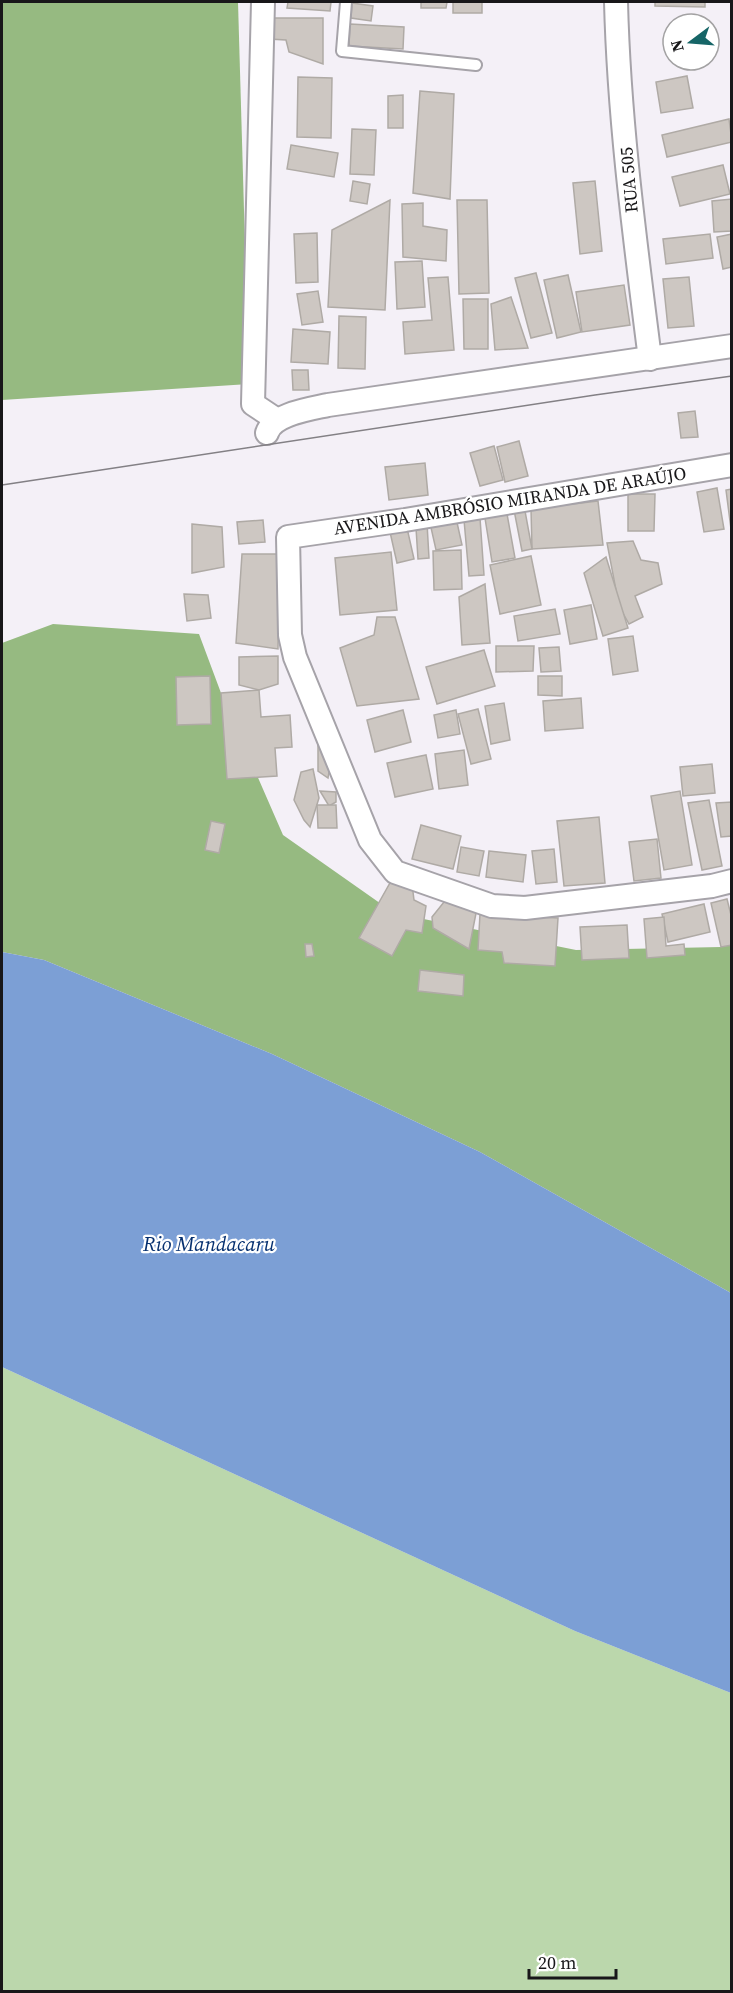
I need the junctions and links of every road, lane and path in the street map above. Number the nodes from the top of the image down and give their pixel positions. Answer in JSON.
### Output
{"nodes":[{"id":1,"x":263,"y":2,"type":"edge"},
{"id":2,"x":346,"y":2,"type":"edge"},
{"id":3,"x":616,"y":2,"type":"edge"},
{"id":4,"x":476,"y":65,"type":"dead end"},
{"id":5,"x":732,"y":346,"type":"edge"},
{"id":6,"x":650,"y":359,"type":"junction"},
{"id":7,"x":732,"y":465,"type":"edge"},
{"id":8,"x":732,"y":881,"type":"edge"}],
"edges":[{"from":1,"to":6,"type":"street"},
{"from":2,"to":4,"type":"lane"},
{"from":3,"to":6,"type":"street","name":"RUA 505"},
{"from":5,"to":6,"type":"street"},
{"from":7,"to":8,"type":"street","name":"AVENIDA AMBRÓSIO MIRANDA DE ARAÚJO"}]}
